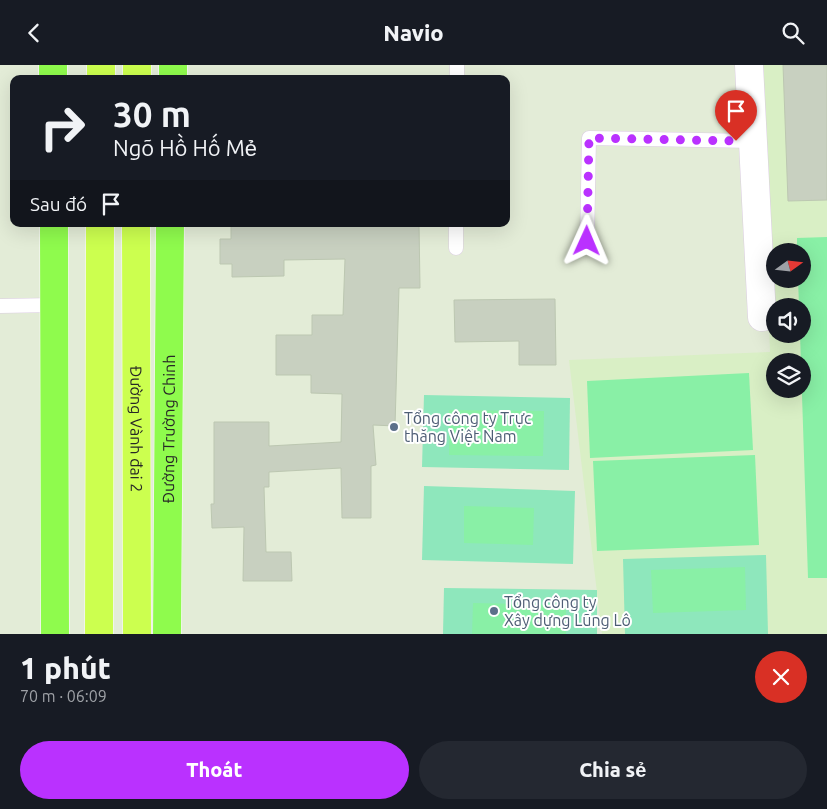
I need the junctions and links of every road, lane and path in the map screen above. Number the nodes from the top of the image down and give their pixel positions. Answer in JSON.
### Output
{"nodes":[{"id":1,"x":749,"y":65,"type":"edge"},
{"id":2,"x":754,"y":141,"type":"junction"},
{"id":3,"x":54,"y":227,"type":"edge"},
{"id":4,"x":100,"y":227,"type":"edge"},
{"id":5,"x":136,"y":227,"type":"edge"},
{"id":6,"x":170,"y":227,"type":"edge"},
{"id":7,"x":456,"y":227,"type":"edge"},
{"id":8,"x":587,"y":241,"type":"dead end"},
{"id":9,"x":456,"y":248,"type":"dead end"},
{"id":10,"x":54,"y":305,"type":"junction"},
{"id":11,"x":0,"y":306,"type":"edge"},
{"id":12,"x":762,"y":317,"type":"dead end"},
{"id":13,"x":55,"y":634,"type":"edge"},
{"id":14,"x":99,"y":634,"type":"edge"},
{"id":15,"x":137,"y":634,"type":"edge"},
{"id":16,"x":167,"y":634,"type":"edge"}],
"edges":[{"from":1,"to":2,"type":"street"},
{"from":2,"to":8,"type":"lane"},
{"from":2,"to":12,"type":"street"},
{"from":3,"to":10,"type":"main road"},
{"from":4,"to":14,"type":"highway"},
{"from":5,"to":15,"type":"highway","name":"Đường Vành đai 2"},
{"from":6,"to":16,"type":"main road","name":"Đường Trường Chinh"},
{"from":7,"to":9,"type":"lane"},
{"from":10,"to":11,"type":"lane"},
{"from":10,"to":13,"type":"main road"}]}
